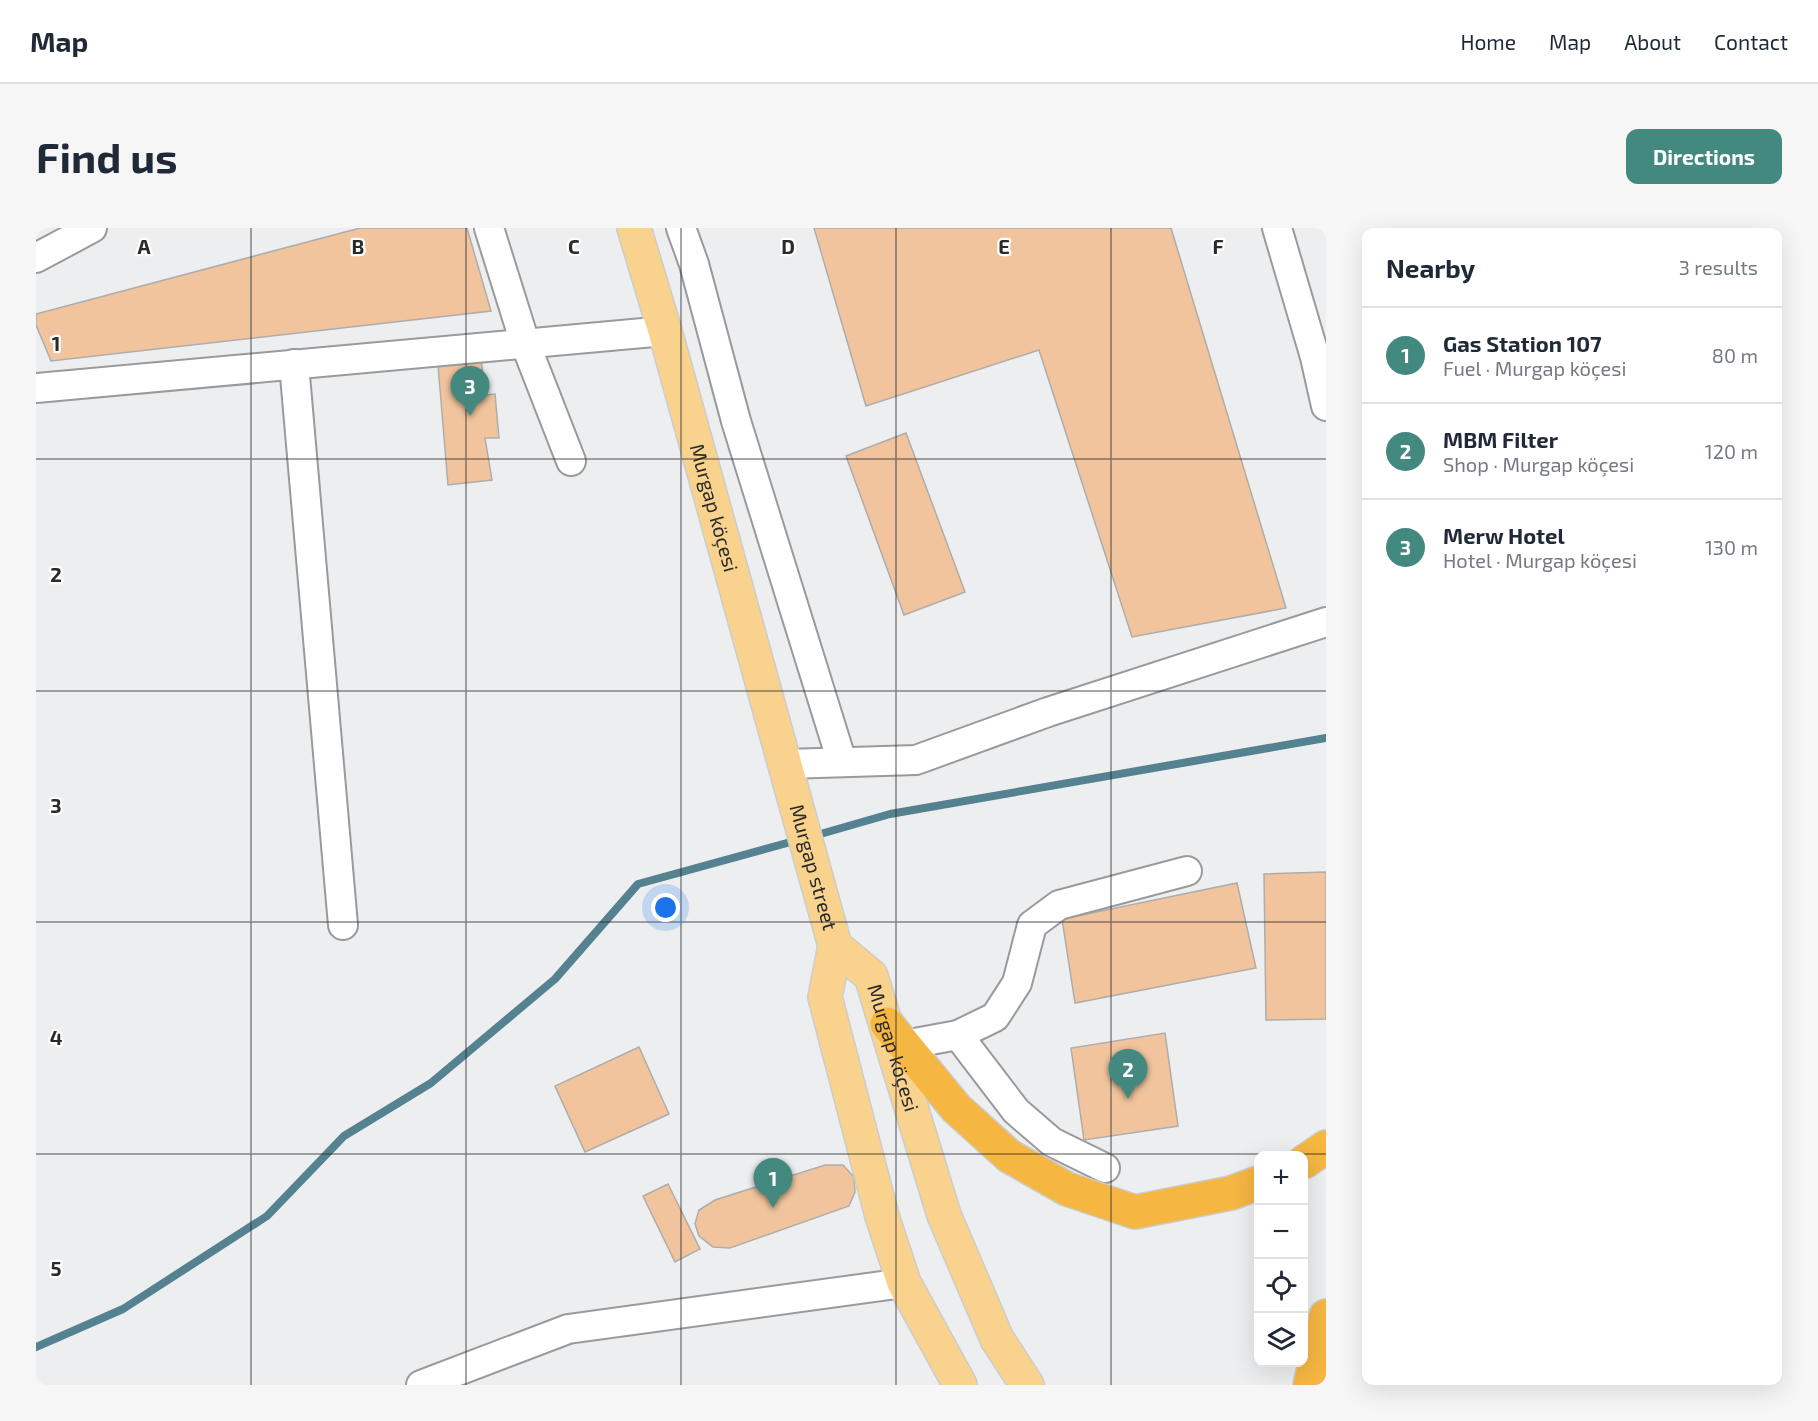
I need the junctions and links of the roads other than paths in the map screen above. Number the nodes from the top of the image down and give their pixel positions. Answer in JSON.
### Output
{"nodes":[{"id":1,"x":92,"y":228,"type":"edge"},
{"id":2,"x":489,"y":228,"type":"edge"},
{"id":3,"x":634,"y":228,"type":"edge"},
{"id":4,"x":681,"y":228,"type":"edge"},
{"id":5,"x":1277,"y":228,"type":"edge"},
{"id":6,"x":36,"y":258,"type":"edge"},
{"id":7,"x":665,"y":331,"type":"junction"},
{"id":8,"x":525,"y":343,"type":"junction"},
{"id":9,"x":294,"y":364,"type":"junction"},
{"id":10,"x":36,"y":388,"type":"edge"},
{"id":11,"x":1326,"y":406,"type":"edge"},
{"id":12,"x":571,"y":461,"type":"dead end"},
{"id":13,"x":1326,"y":622,"type":"edge"},
{"id":14,"x":842,"y":762,"type":"junction"},
{"id":15,"x":788,"y":776,"type":"junction"},
{"id":16,"x":1187,"y":872,"type":"dead end"},
{"id":17,"x":343,"y":925,"type":"dead end"},
{"id":18,"x":835,"y":946,"type":"junction"},
{"id":19,"x":958,"y":1035,"type":"junction"},
{"id":20,"x":894,"y":1038,"type":"junction"},
{"id":21,"x":1326,"y":1148,"type":"edge"},
{"id":22,"x":1308,"y":1159,"type":"edge"},
{"id":23,"x":1105,"y":1168,"type":"dead end"},
{"id":24,"x":1254,"y":1184,"type":"edge"},
{"id":25,"x":904,"y":1282,"type":"junction"},
{"id":26,"x":1322,"y":1330,"type":"edge"},
{"id":27,"x":421,"y":1385,"type":"edge"},
{"id":28,"x":960,"y":1385,"type":"edge"},
{"id":29,"x":1027,"y":1385,"type":"edge"},
{"id":30,"x":1310,"y":1385,"type":"edge"},
{"id":31,"x":1322,"y":1385,"type":"edge"}],
"edges":[{"from":1,"to":6,"type":"street"},
{"from":2,"to":8,"type":"street"},
{"from":3,"to":7,"type":"main road","name":"Murgap köçesi"},
{"from":4,"to":14,"type":"street"},
{"from":5,"to":11,"type":"street"},
{"from":7,"to":8,"type":"street"},
{"from":7,"to":15,"type":"main road","name":"Murgap köçesi"},
{"from":8,"to":9,"type":"street"},
{"from":8,"to":12,"type":"street"},
{"from":9,"to":10,"type":"street"},
{"from":9,"to":17,"type":"street"},
{"from":13,"to":14,"type":"street"},
{"from":14,"to":15,"type":"street"},
{"from":15,"to":18,"type":"main road","name":"Murgap street"},
{"from":16,"to":19,"type":"street"},
{"from":18,"to":20,"type":"main road","name":"Murgap köçesi"},
{"from":18,"to":25,"type":"main road"},
{"from":19,"to":20,"type":"street"},
{"from":19,"to":23,"type":"street"},
{"from":20,"to":24,"type":"highway"},
{"from":20,"to":29,"type":"main road","name":"Murgap köçesi"},
{"from":21,"to":22,"type":"highway"},
{"from":25,"to":27,"type":"street"},
{"from":25,"to":28,"type":"main road"},
{"from":26,"to":30,"type":"highway"},
{"from":26,"to":31,"type":"highway"}]}
